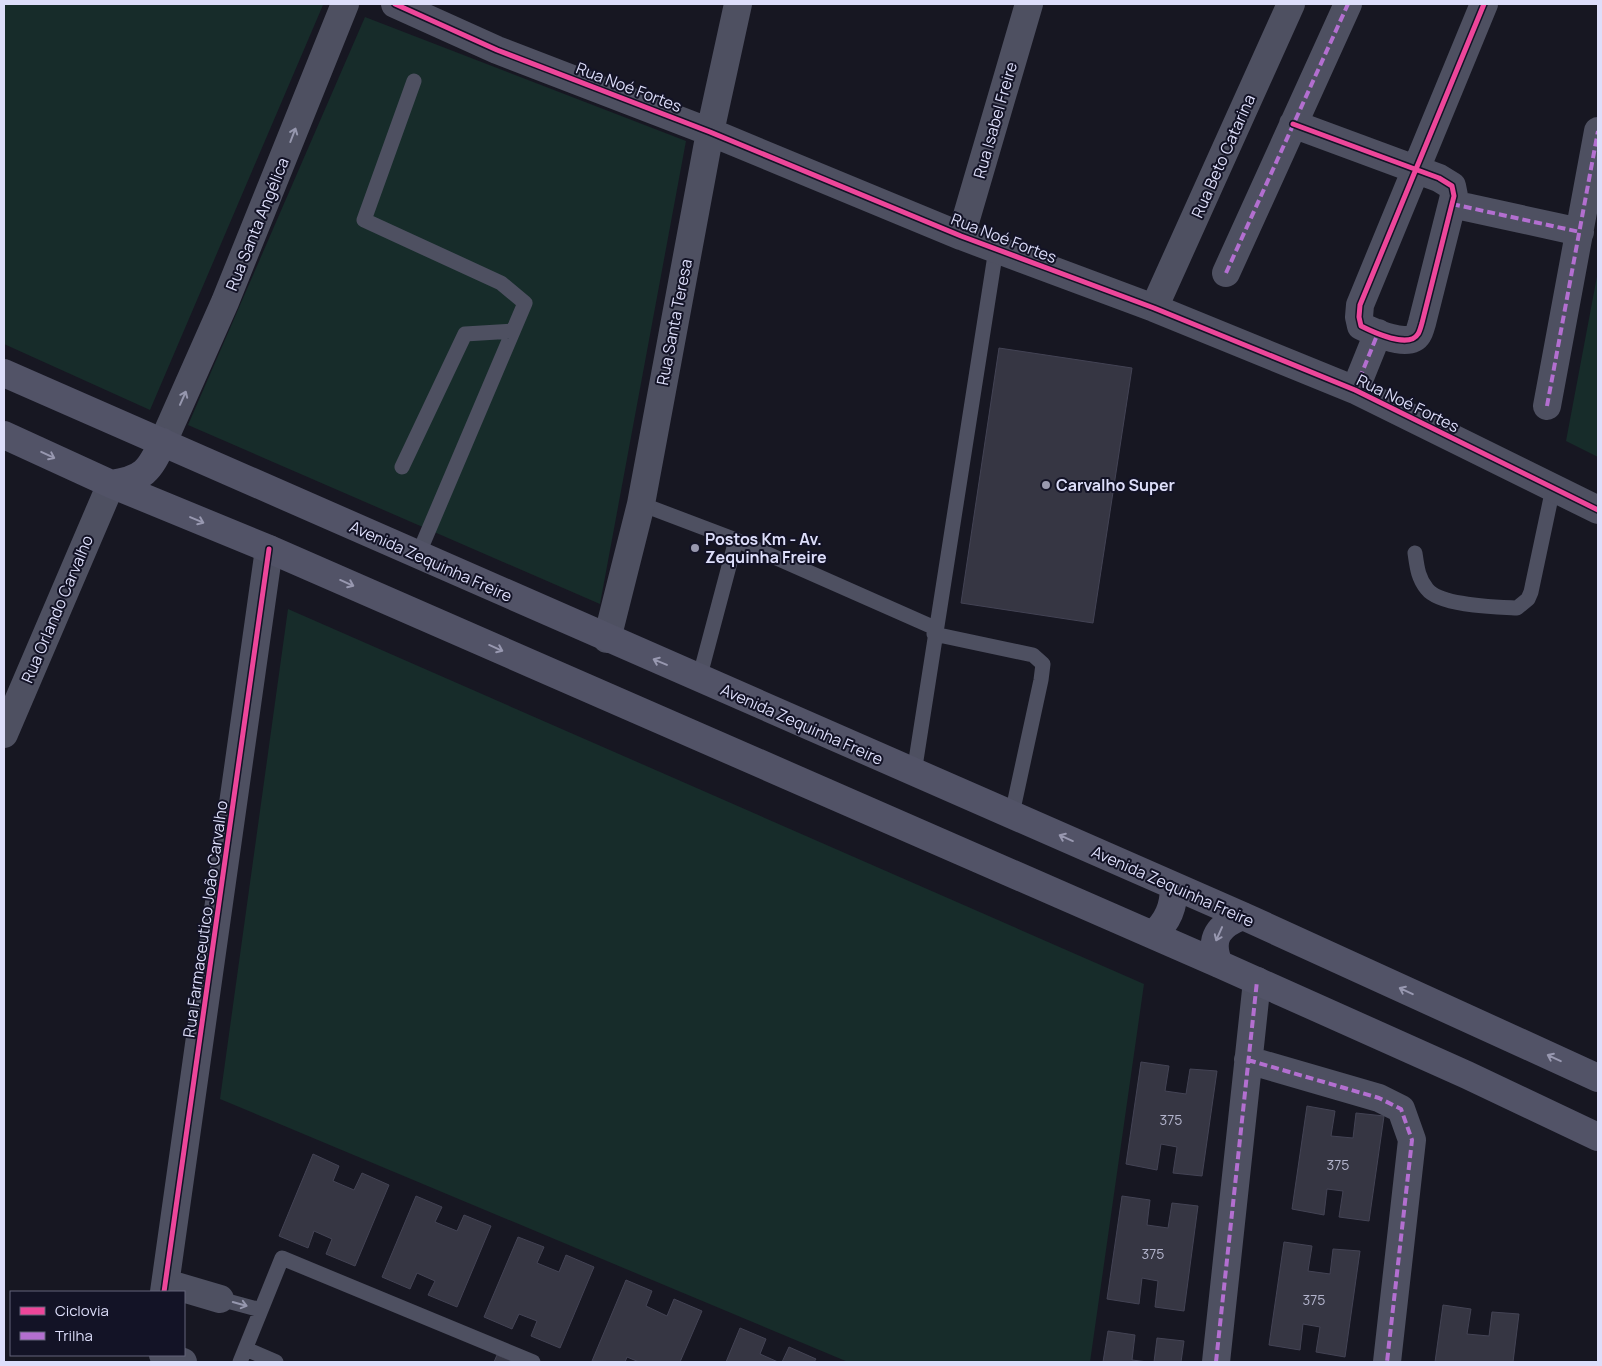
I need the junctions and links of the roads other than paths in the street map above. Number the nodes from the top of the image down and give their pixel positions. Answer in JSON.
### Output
{"nodes":[{"id":1,"x":344,"y":4,"type":"edge"},
{"id":2,"x":395,"y":4,"type":"edge"},
{"id":3,"x":738,"y":4,"type":"edge"},
{"id":4,"x":1028,"y":4,"type":"edge"},
{"id":5,"x":1291,"y":4,"type":"edge"},
{"id":6,"x":1348,"y":4,"type":"edge"},
{"id":7,"x":1484,"y":4,"type":"edge"},
{"id":8,"x":414,"y":81,"type":"dead end"},
{"id":9,"x":1293,"y":124,"type":"junction"},
{"id":10,"x":1598,"y":131,"type":"edge"},
{"id":11,"x":710,"y":132,"type":"junction"},
{"id":12,"x":1416,"y":170,"type":"junction"},
{"id":13,"x":1452,"y":204,"type":"junction"},
{"id":14,"x":1580,"y":232,"type":"junction"},
{"id":15,"x":961,"y":236,"type":"junction"},
{"id":16,"x":996,"y":249,"type":"junction"},
{"id":17,"x":1226,"y":273,"type":"dead end"},
{"id":18,"x":1154,"y":308,"type":"junction"},
{"id":19,"x":513,"y":330,"type":"junction"},
{"id":20,"x":1378,"y":333,"type":"junction"},
{"id":21,"x":4,"y":373,"type":"edge"},
{"id":22,"x":1356,"y":390,"type":"junction"},
{"id":23,"x":1547,"y":406,"type":"dead end"},
{"id":24,"x":4,"y":435,"type":"edge"},
{"id":25,"x":163,"y":442,"type":"junction"},
{"id":26,"x":402,"y":467,"type":"dead end"},
{"id":27,"x":110,"y":484,"type":"junction"},
{"id":28,"x":1552,"y":488,"type":"junction"},
{"id":29,"x":641,"y":504,"type":"junction"},
{"id":30,"x":1598,"y":510,"type":"edge"},
{"id":31,"x":736,"y":540,"type":"junction"},
{"id":32,"x":269,"y":549,"type":"junction"},
{"id":33,"x":1415,"y":553,"type":"dead end"},
{"id":34,"x":418,"y":555,"type":"junction"},
{"id":35,"x":935,"y":631,"type":"junction"},
{"id":36,"x":607,"y":639,"type":"junction"},
{"id":37,"x":699,"y":679,"type":"junction"},
{"id":38,"x":4,"y":734,"type":"edge"},
{"id":39,"x":914,"y":773,"type":"junction"},
{"id":40,"x":1012,"y":814,"type":"junction"},
{"id":41,"x":1174,"y":886,"type":"junction"},
{"id":42,"x":1243,"y":916,"type":"junction"},
{"id":43,"x":1153,"y":935,"type":"junction"},
{"id":44,"x":1219,"y":964,"type":"junction"},
{"id":45,"x":1257,"y":981,"type":"junction"},
{"id":46,"x":1248,"y":1060,"type":"junction"},
{"id":47,"x":1598,"y":1078,"type":"edge"},
{"id":48,"x":1598,"y":1137,"type":"edge"},
{"id":49,"x":165,"y":1288,"type":"edge"},
{"id":50,"x":180,"y":1291,"type":"edge"},
{"id":51,"x":185,"y":1292,"type":"edge"},
{"id":52,"x":220,"y":1299,"type":"joint"},
{"id":53,"x":261,"y":1310,"type":"junction"},
{"id":54,"x":166,"y":1356,"type":"edge"},
{"id":55,"x":243,"y":1356,"type":"edge"},
{"id":56,"x":183,"y":1362,"type":"edge"},
{"id":57,"x":276,"y":1362,"type":"edge"},
{"id":58,"x":533,"y":1362,"type":"edge"},
{"id":59,"x":1216,"y":1362,"type":"edge"},
{"id":60,"x":1387,"y":1362,"type":"edge"}],
"edges":[{"from":25,"to":1,"type":"street","name":"Rua Santa Angélica","one_way":true},
{"from":2,"to":11,"type":"street","name":"Rua Noé Fortes"},
{"from":3,"to":11,"type":"street","name":"Rua Santa Teresa"},
{"from":4,"to":15,"type":"street","name":"Rua Isabel Freire"},
{"from":5,"to":18,"type":"street","name":"Rua Beto Catarina"},
{"from":6,"to":9,"type":"street"},
{"from":7,"to":12,"type":"street"},
{"from":8,"to":19,"type":"lane"},
{"from":9,"to":12,"type":"street"},
{"from":9,"to":17,"type":"street"},
{"from":10,"to":14,"type":"street"},
{"from":11,"to":15,"type":"street","name":"Rua Noé Fortes"},
{"from":11,"to":29,"type":"street","name":"Rua Santa Teresa"},
{"from":12,"to":13,"type":"street"},
{"from":12,"to":20,"type":"street"},
{"from":13,"to":14,"type":"street"},
{"from":13,"to":20,"type":"street"},
{"from":14,"to":23,"type":"street"},
{"from":15,"to":16,"type":"street","name":"Rua Noé Fortes"},
{"from":16,"to":18,"type":"street","name":"Rua Noé Fortes"},
{"from":16,"to":35,"type":"lane"},
{"from":18,"to":22,"type":"street","name":"Rua Noé Fortes"},
{"from":19,"to":26,"type":"lane"},
{"from":19,"to":34,"type":"lane"},
{"from":20,"to":22,"type":"street"},
{"from":21,"to":25,"type":"main road","name":"Avenida Zequinha Freire"},
{"from":22,"to":28,"type":"street","name":"Rua Noé Fortes"},
{"from":24,"to":27,"type":"main road","one_way":true},
{"from":25,"to":27,"type":"main road"},
{"from":25,"to":34,"type":"main road","name":"Avenida Zequinha Freire"},
{"from":27,"to":32,"type":"main road","one_way":true},
{"from":27,"to":38,"type":"street","name":"Rua Orlando Carvalho"},
{"from":28,"to":30,"type":"street","name":"Rua Noé Fortes"},
{"from":28,"to":33,"type":"lane"},
{"from":29,"to":31,"type":"lane"},
{"from":29,"to":36,"type":"street","name":"Rua Santa Teresa"},
{"from":31,"to":35,"type":"lane"},
{"from":31,"to":37,"type":"lane"},
{"from":32,"to":43,"type":"main road","one_way":true},
{"from":32,"to":49,"type":"street","name":"Rua Farmaceutico João Carvalho"},
{"from":34,"to":36,"type":"main road","name":"Avenida Zequinha Freire"},
{"from":35,"to":39,"type":"lane"},
{"from":35,"to":40,"type":"lane"},
{"from":37,"to":36,"type":"main road","name":"Avenida Zequinha Freire","one_way":true},
{"from":37,"to":39,"type":"main road","name":"Avenida Zequinha Freire"},
{"from":39,"to":40,"type":"main road","name":"Avenida Zequinha Freire"},
{"from":41,"to":40,"type":"main road","name":"Avenida Zequinha Freire","one_way":true},
{"from":41,"to":42,"type":"main road","name":"Avenida Zequinha Freire"},
{"from":41,"to":43,"type":"main road"},
{"from":42,"to":44,"type":"main road","one_way":true},
{"from":47,"to":42,"type":"main road","name":"Avenida Zequinha Freire","one_way":true},
{"from":43,"to":44,"type":"main road"},
{"from":44,"to":45,"type":"main road"},
{"from":45,"to":46,"type":"street"},
{"from":45,"to":48,"type":"main road"},
{"from":46,"to":59,"type":"street"},
{"from":46,"to":60,"type":"street"},
{"from":49,"to":50,"type":"street"},
{"from":51,"to":52,"type":"street"},
{"from":52,"to":53,"type":"lane","one_way":true},
{"from":53,"to":55,"type":"lane"},
{"from":53,"to":58,"type":"lane"},
{"from":54,"to":56,"type":"street"},
{"from":55,"to":57,"type":"lane"}]}
